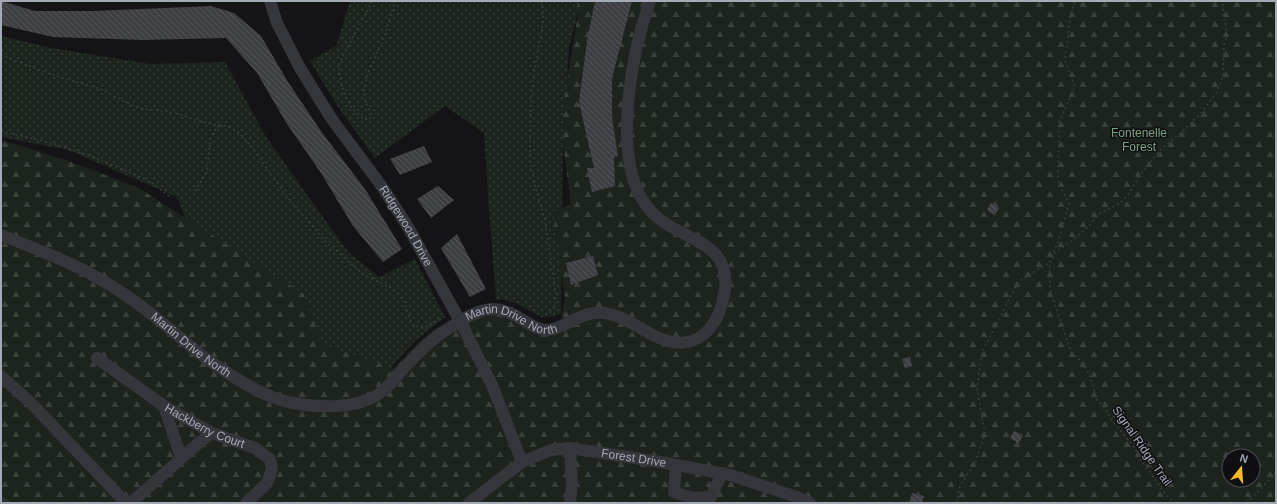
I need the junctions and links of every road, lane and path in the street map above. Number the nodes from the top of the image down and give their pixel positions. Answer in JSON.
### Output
{"nodes":[{"id":1,"x":270,"y":1,"type":"edge"},
{"id":2,"x":372,"y":1,"type":"edge"},
{"id":3,"x":395,"y":1,"type":"edge"},
{"id":4,"x":541,"y":1,"type":"edge"},
{"id":5,"x":650,"y":1,"type":"edge"},
{"id":6,"x":1076,"y":1,"type":"edge"},
{"id":7,"x":1223,"y":1,"type":"edge"},
{"id":8,"x":1,"y":55,"type":"edge"},
{"id":9,"x":220,"y":125,"type":"junction"},
{"id":10,"x":1,"y":131,"type":"edge"},
{"id":11,"x":195,"y":191,"type":"dead end"},
{"id":12,"x":170,"y":198,"type":"dead end"},
{"id":13,"x":1,"y":235,"type":"edge"},
{"id":14,"x":1050,"y":262,"type":"junction"},
{"id":15,"x":457,"y":316,"type":"junction"},
{"id":16,"x":540,"y":318,"type":"dead end"},
{"id":17,"x":97,"y":358,"type":"dead end"},
{"id":18,"x":1,"y":376,"type":"edge"},
{"id":19,"x":164,"y":406,"type":"junction"},
{"id":20,"x":212,"y":433,"type":"junction"},
{"id":21,"x":570,"y":448,"type":"junction"},
{"id":22,"x":181,"y":457,"type":"junction"},
{"id":23,"x":522,"y":462,"type":"junction"},
{"id":24,"x":676,"y":466,"type":"junction"},
{"id":25,"x":1276,"y":472,"type":"edge"},
{"id":26,"x":722,"y":473,"type":"junction"},
{"id":27,"x":126,"y":503,"type":"edge"},
{"id":28,"x":131,"y":503,"type":"edge"},
{"id":29,"x":246,"y":503,"type":"edge"},
{"id":30,"x":469,"y":503,"type":"edge"},
{"id":31,"x":570,"y":503,"type":"edge"},
{"id":32,"x":810,"y":503,"type":"edge"},
{"id":33,"x":957,"y":503,"type":"edge"},
{"id":34,"x":1176,"y":503,"type":"edge"},
{"id":35,"x":1247,"y":503,"type":"edge"}],
"edges":[{"from":1,"to":15,"type":"street","name":"Ridgewood Drive"},
{"from":2,"to":3,"type":"path"},
{"from":4,"to":16,"type":"path"},
{"from":5,"to":15,"type":"street","name":"Martin Drive North"},
{"from":6,"to":14,"type":"path"},
{"from":7,"to":14,"type":"path"},
{"from":8,"to":9,"type":"path"},
{"from":9,"to":11,"type":"path"},
{"from":9,"to":15,"type":"path"},
{"from":10,"to":12,"type":"path"},
{"from":13,"to":15,"type":"street","name":"Martin Drive North"},
{"from":14,"to":33,"type":"path"},
{"from":14,"to":34,"type":"path","name":"Signal Ridge Trail"},
{"from":15,"to":23,"type":"street","name":"Ridgewood Drive"},
{"from":17,"to":19,"type":"street","name":"Hackberry Court"},
{"from":18,"to":27,"type":"street"},
{"from":19,"to":20,"type":"street","name":"Hackberry Court"},
{"from":19,"to":22,"type":"street"},
{"from":20,"to":22,"type":"street"},
{"from":20,"to":29,"type":"street","name":"Hackberry Court"},
{"from":21,"to":23,"type":"street","name":"Forest Drive"},
{"from":21,"to":24,"type":"street","name":"Forest Drive"},
{"from":21,"to":31,"type":"street"},
{"from":22,"to":28,"type":"street"},
{"from":23,"to":30,"type":"street","name":"Forest Drive"},
{"from":24,"to":26,"type":"street","name":"Forest Drive"},
{"from":24,"to":26,"type":"street"},
{"from":25,"to":35,"type":"path"},
{"from":26,"to":32,"type":"street","name":"Forest Drive"}]}
